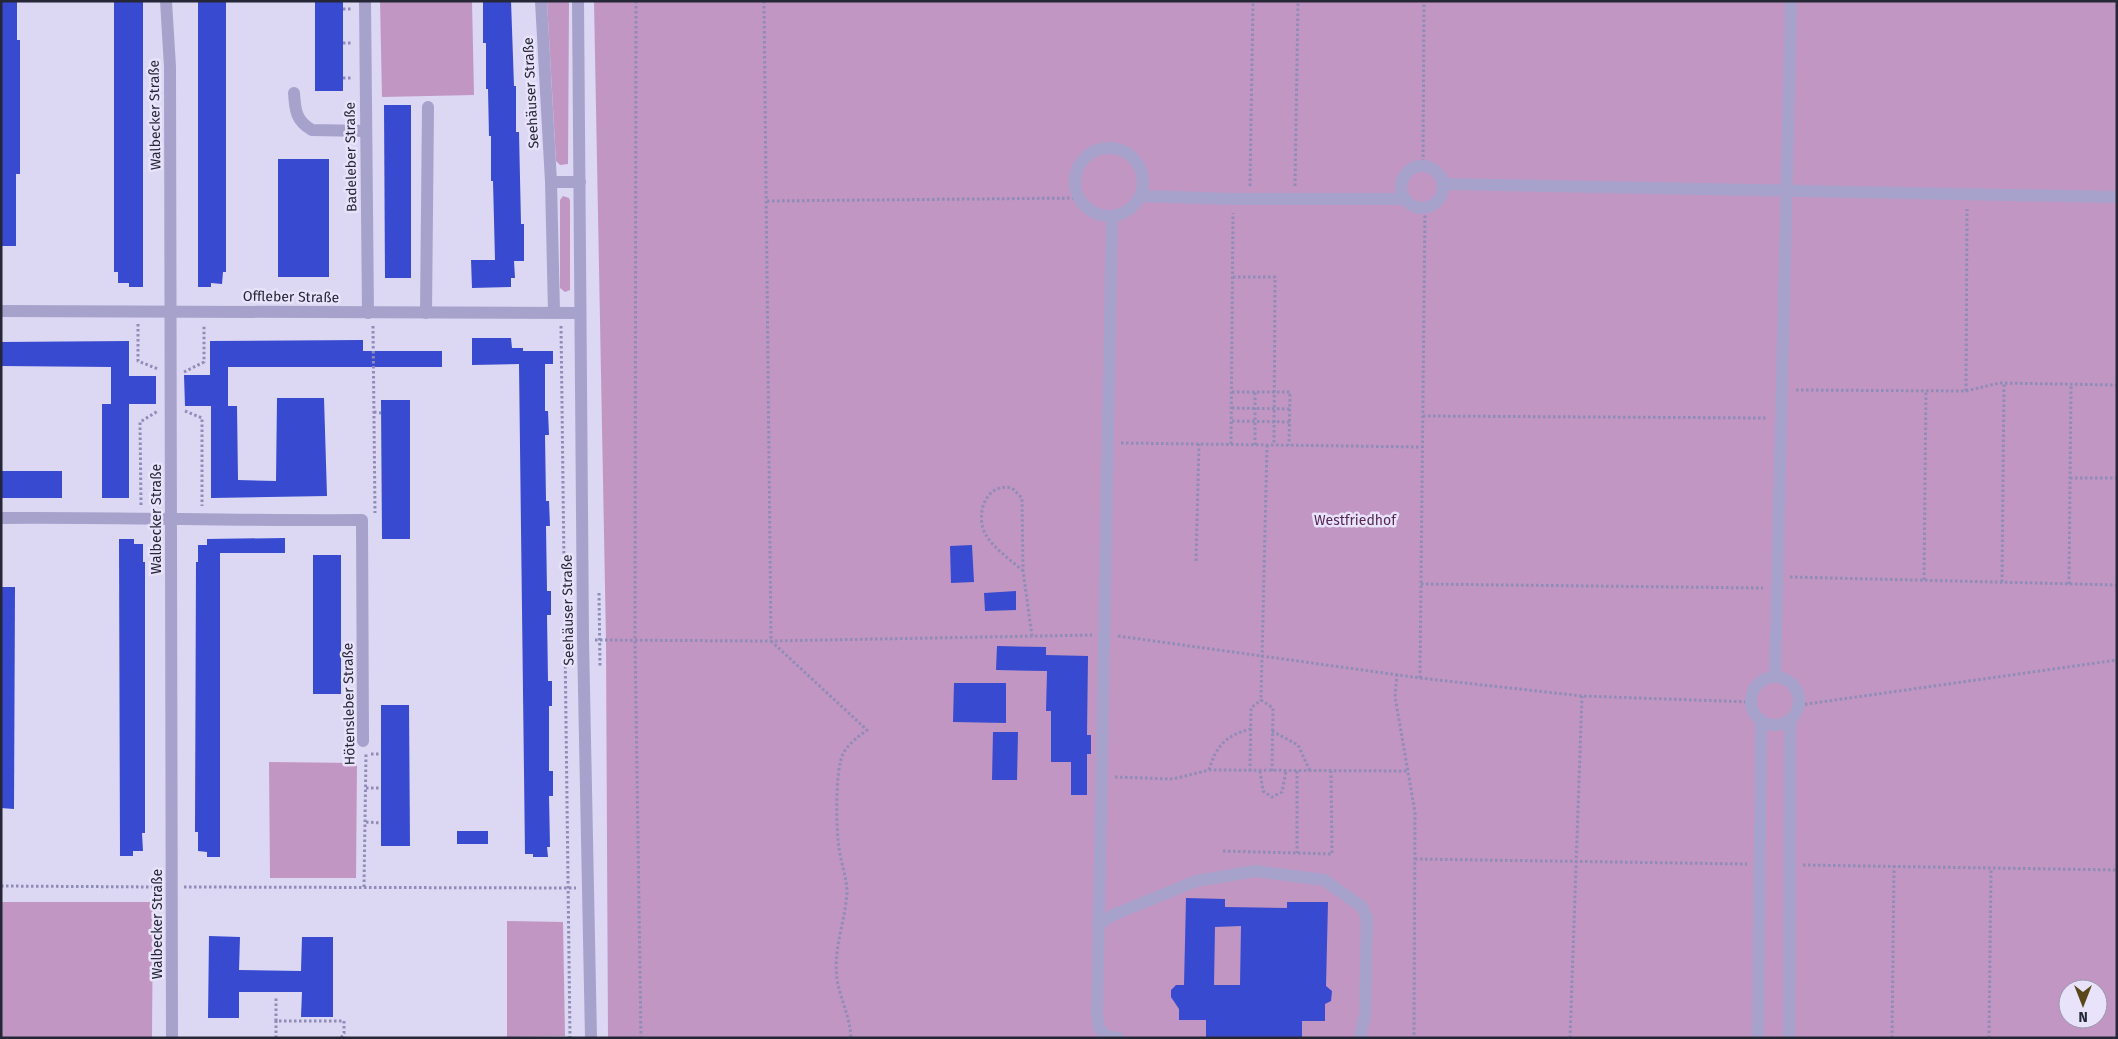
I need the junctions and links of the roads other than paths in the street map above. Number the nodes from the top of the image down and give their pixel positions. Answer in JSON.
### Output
{"nodes":[{"id":1,"x":166,"y":1,"type":"edge"},
{"id":2,"x":365,"y":1,"type":"edge"},
{"id":3,"x":541,"y":1,"type":"edge"},
{"id":4,"x":578,"y":1,"type":"edge"},
{"id":5,"x":1791,"y":1,"type":"edge"},
{"id":6,"x":294,"y":93,"type":"dead end"},
{"id":7,"x":428,"y":106,"type":"dead end"},
{"id":8,"x":366,"y":131,"type":"junction"},
{"id":9,"x":551,"y":182,"type":"junction"},
{"id":10,"x":580,"y":182,"type":"junction"},
{"id":11,"x":1443,"y":184,"type":"junction"},
{"id":12,"x":1785,"y":192,"type":"junction"},
{"id":13,"x":1141,"y":196,"type":"junction"},
{"id":14,"x":2117,"y":197,"type":"edge"},
{"id":15,"x":1405,"y":199,"type":"junction"},
{"id":16,"x":1112,"y":217,"type":"junction"},
{"id":17,"x":1,"y":311,"type":"edge"},
{"id":18,"x":171,"y":311,"type":"junction"},
{"id":19,"x":426,"y":312,"type":"junction"},
{"id":20,"x":580,"y":312,"type":"junction"},
{"id":21,"x":370,"y":313,"type":"junction"},
{"id":22,"x":558,"y":318,"type":"junction"},
{"id":23,"x":1,"y":518,"type":"edge"},
{"id":24,"x":172,"y":518,"type":"junction"},
{"id":25,"x":1775,"y":676,"type":"junction"},
{"id":26,"x":1790,"y":721,"type":"junction"},
{"id":27,"x":1761,"y":722,"type":"junction"},
{"id":28,"x":363,"y":741,"type":"road end"},
{"id":29,"x":1098,"y":925,"type":"junction"},
{"id":30,"x":1109,"y":1037,"type":"edge"},
{"id":31,"x":172,"y":1038,"type":"edge"},
{"id":32,"x":591,"y":1038,"type":"edge"},
{"id":33,"x":1360,"y":1038,"type":"edge"},
{"id":34,"x":1758,"y":1038,"type":"edge"},
{"id":35,"x":1788,"y":1038,"type":"edge"}],
"edges":[{"from":1,"to":18,"type":"street","name":"Walbecker Straße"},
{"from":2,"to":8,"type":"street","name":"Badeleber Straße"},
{"from":3,"to":9,"type":"street","name":"Seehäuser Straße"},
{"from":4,"to":10,"type":"street","name":"Seehäuser Straße"},
{"from":5,"to":12,"type":"street"},
{"from":6,"to":8,"type":"street"},
{"from":7,"to":19,"type":"street"},
{"from":8,"to":21,"type":"street","name":"Badeleber Straße"},
{"from":9,"to":10,"type":"street"},
{"from":9,"to":22,"type":"street","name":"Seehäuser Straße"},
{"from":10,"to":20,"type":"street","name":"Seehäuser Straße"},
{"from":11,"to":12,"type":"street"},
{"from":11,"to":15,"type":"street"},
{"from":11,"to":15,"type":"street"},
{"from":12,"to":14,"type":"street"},
{"from":12,"to":25,"type":"street"},
{"from":13,"to":15,"type":"street"},
{"from":13,"to":16,"type":"street"},
{"from":13,"to":16,"type":"street"},
{"from":16,"to":29,"type":"street"},
{"from":17,"to":18,"type":"street","name":"Offleber Straße"},
{"from":18,"to":21,"type":"street","name":"Offleber Straße"},
{"from":18,"to":24,"type":"street","name":"Walbecker Straße"},
{"from":19,"to":21,"type":"street","name":"Offleber Straße"},
{"from":19,"to":22,"type":"street","name":"Offleber Straße"},
{"from":20,"to":22,"type":"street","name":"Offleber Straße"},
{"from":20,"to":32,"type":"street","name":"Seehäuser Straße"},
{"from":23,"to":24,"type":"street"},
{"from":24,"to":28,"type":"street","name":"Hötensleber Straße"},
{"from":24,"to":31,"type":"street","name":"Walbecker Straße"},
{"from":25,"to":26,"type":"street"},
{"from":25,"to":27,"type":"street"},
{"from":26,"to":27,"type":"street"},
{"from":26,"to":35,"type":"street"},
{"from":27,"to":34,"type":"street"},
{"from":29,"to":30,"type":"street"},
{"from":29,"to":33,"type":"street"}]}
